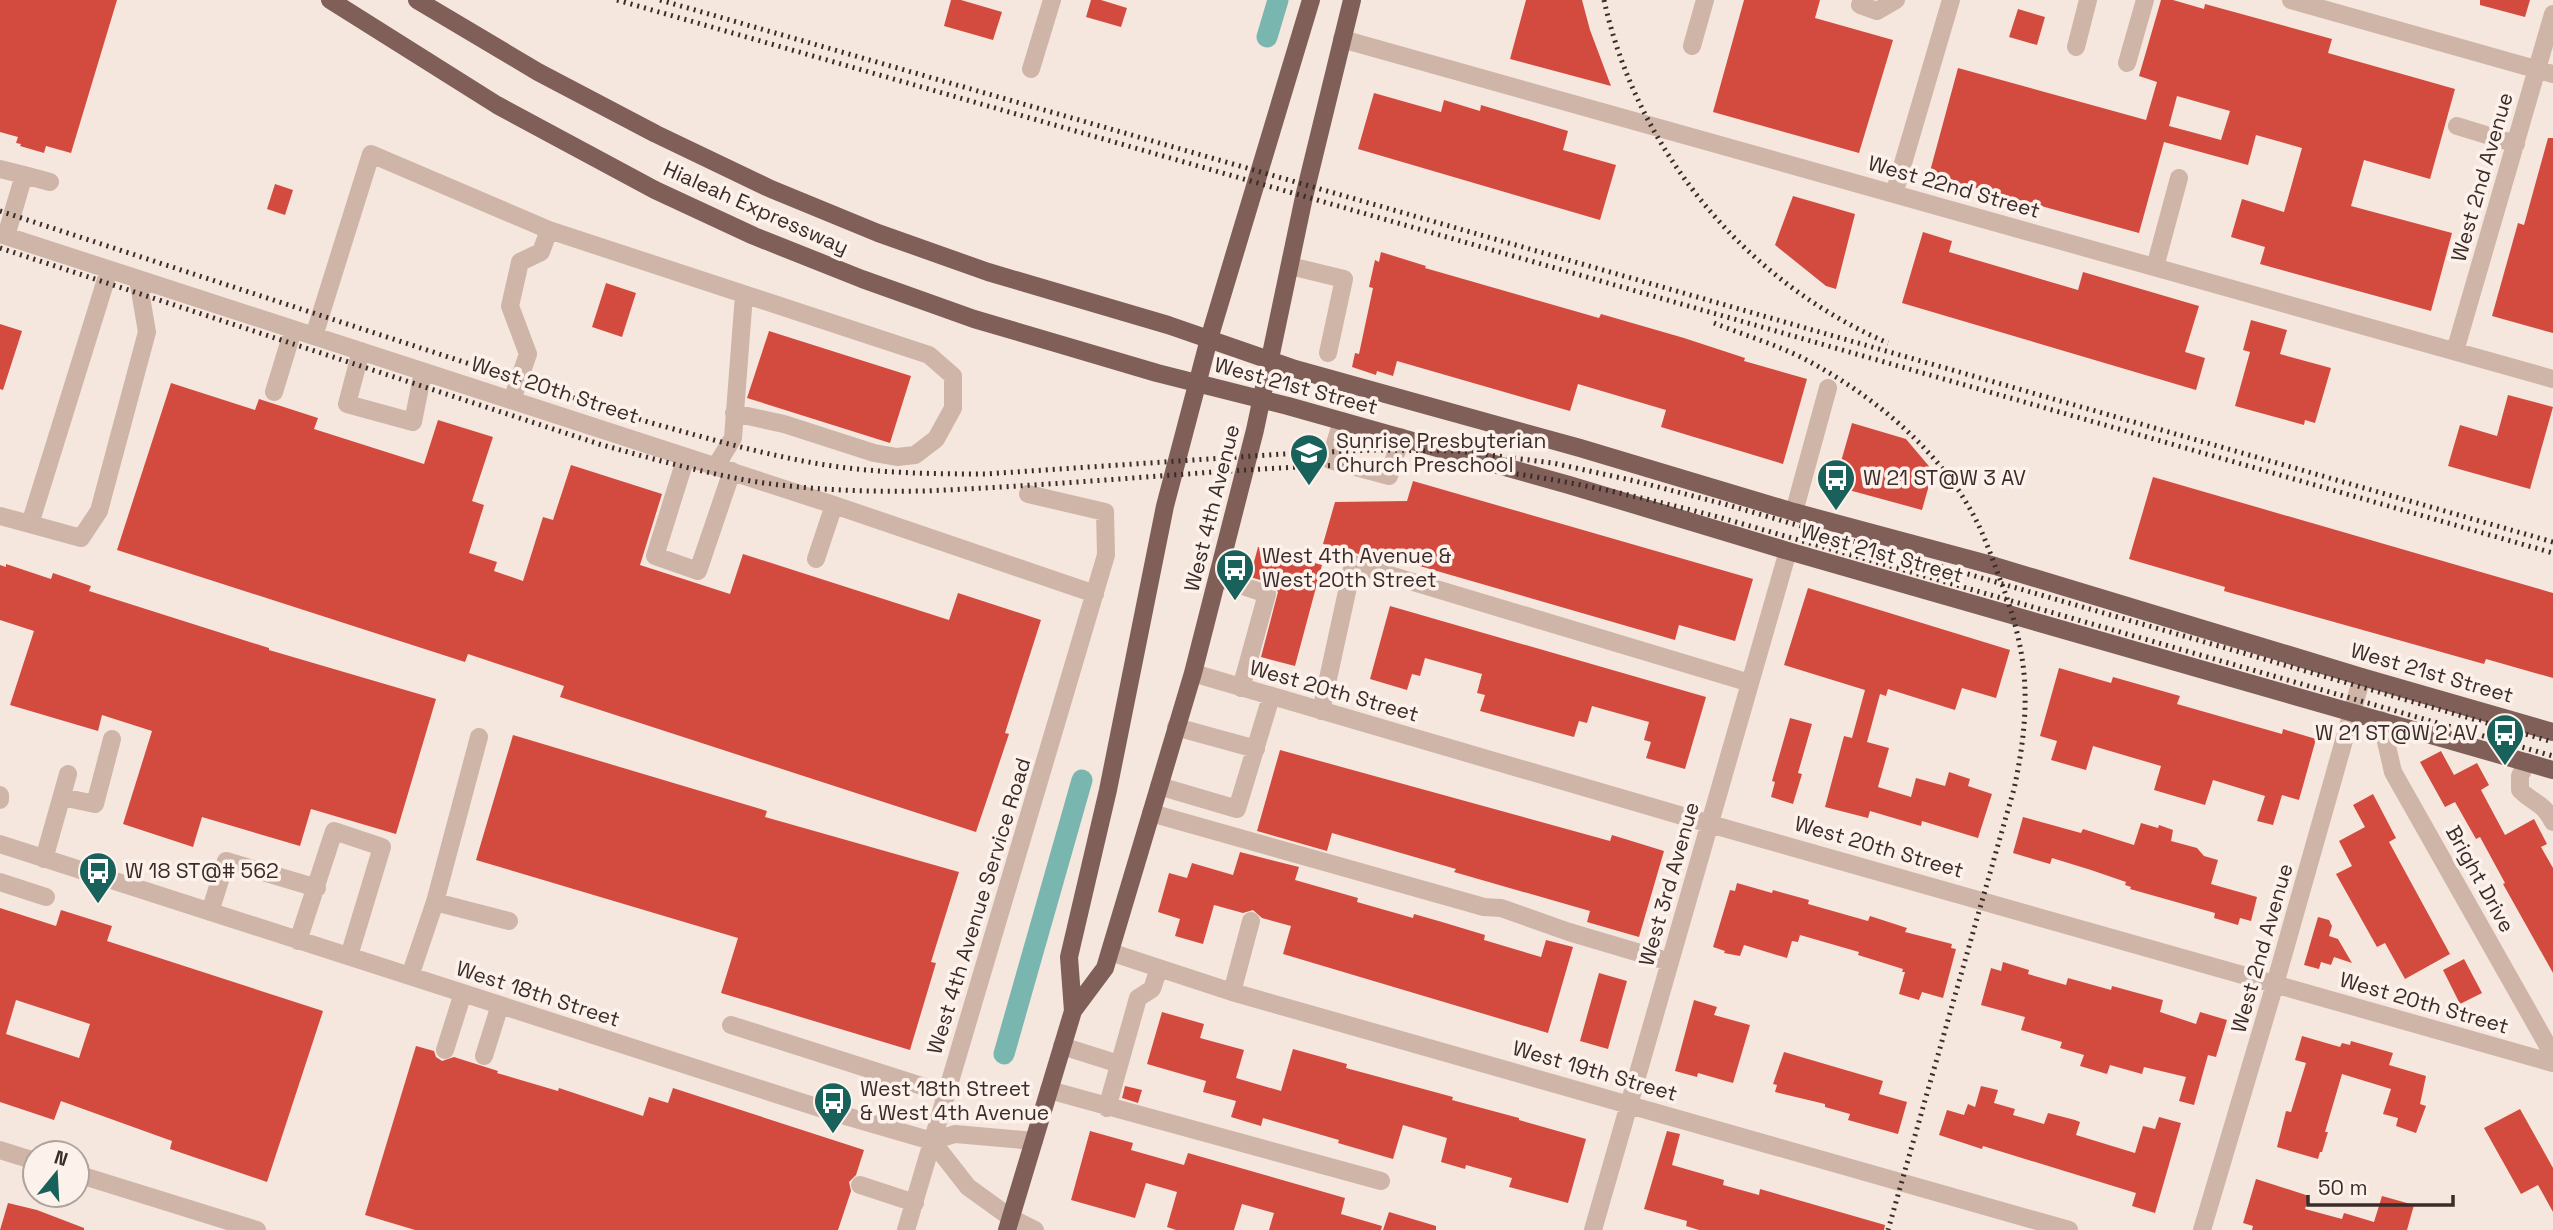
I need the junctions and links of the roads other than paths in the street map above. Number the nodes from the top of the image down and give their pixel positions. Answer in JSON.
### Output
{"nodes":[{"id":1,"x":330,"y":0,"type":"edge"},
{"id":2,"x":417,"y":0,"type":"edge"},
{"id":3,"x":1052,"y":0,"type":"edge"},
{"id":4,"x":1311,"y":0,"type":"edge"},
{"id":5,"x":1352,"y":0,"type":"edge"},
{"id":6,"x":1705,"y":0,"type":"edge"},
{"id":7,"x":1862,"y":0,"type":"edge"},
{"id":8,"x":1896,"y":0,"type":"edge"},
{"id":9,"x":1951,"y":0,"type":"edge"},
{"id":10,"x":2088,"y":0,"type":"edge"},
{"id":11,"x":2145,"y":0,"type":"edge"},
{"id":12,"x":2291,"y":0,"type":"edge"},
{"id":13,"x":2553,"y":14,"type":"edge"},
{"id":14,"x":1342,"y":39,"type":"junction"},
{"id":15,"x":1692,"y":46,"type":"dead end"},
{"id":16,"x":2076,"y":47,"type":"dead end"},
{"id":17,"x":2127,"y":63,"type":"dead end"},
{"id":18,"x":1031,"y":69,"type":"dead end"},
{"id":19,"x":2545,"y":71,"type":"edge"},
{"id":20,"x":2457,"y":126,"type":"dead end"},
{"id":21,"x":2515,"y":144,"type":"junction"},
{"id":22,"x":0,"y":169,"type":"edge"},
{"id":23,"x":24,"y":175,"type":"junction"},
{"id":24,"x":2179,"y":177,"type":"dead end"},
{"id":25,"x":50,"y":182,"type":"dead end"},
{"id":26,"x":1894,"y":194,"type":"junction"},
{"id":27,"x":549,"y":230,"type":"junction"},
{"id":28,"x":3,"y":235,"type":"edge"},
{"id":29,"x":1290,"y":266,"type":"junction"},
{"id":30,"x":2155,"y":267,"type":"junction"},
{"id":31,"x":109,"y":270,"type":"junction"},
{"id":32,"x":138,"y":279,"type":"junction"},
{"id":33,"x":744,"y":295,"type":"junction"},
{"id":34,"x":293,"y":330,"type":"junction"},
{"id":35,"x":314,"y":336,"type":"junction"},
{"id":36,"x":1209,"y":339,"type":"junction"},
{"id":37,"x":362,"y":351,"type":"junction"},
{"id":38,"x":2455,"y":351,"type":"junction"},
{"id":39,"x":1328,"y":353,"type":"dead end"},
{"id":40,"x":1270,"y":360,"type":"junction"},
{"id":41,"x":423,"y":372,"type":"junction"},
{"id":42,"x":2553,"y":379,"type":"edge"},
{"id":43,"x":1197,"y":383,"type":"junction"},
{"id":44,"x":1828,"y":388,"type":"dead end"},
{"id":45,"x":274,"y":391,"type":"dead end"},
{"id":46,"x":1262,"y":399,"type":"junction"},
{"id":47,"x":512,"y":400,"type":"junction"},
{"id":48,"x":734,"y":413,"type":"junction"},
{"id":49,"x":1342,"y":421,"type":"junction"},
{"id":50,"x":1402,"y":438,"type":"junction"},
{"id":51,"x":686,"y":457,"type":"junction"},
{"id":52,"x":724,"y":469,"type":"junction"},
{"id":53,"x":1028,"y":494,"type":"dead end"},
{"id":54,"x":834,"y":505,"type":"junction"},
{"id":55,"x":1794,"y":512,"type":"junction"},
{"id":56,"x":0,"y":516,"type":"edge"},
{"id":57,"x":30,"y":524,"type":"junction"},
{"id":58,"x":1788,"y":551,"type":"junction"},
{"id":59,"x":816,"y":559,"type":"dead end"},
{"id":60,"x":1218,"y":578,"type":"junction"},
{"id":61,"x":1095,"y":594,"type":"junction"},
{"id":62,"x":1193,"y":673,"type":"junction"},
{"id":63,"x":2362,"y":677,"type":"junction"},
{"id":64,"x":1750,"y":683,"type":"junction"},
{"id":65,"x":1241,"y":688,"type":"junction"},
{"id":66,"x":1271,"y":697,"type":"junction"},
{"id":67,"x":1321,"y":711,"type":"junction"},
{"id":68,"x":2352,"y":712,"type":"junction"},
{"id":69,"x":2381,"y":720,"type":"junction"},
{"id":70,"x":1176,"y":727,"type":"junction"},
{"id":71,"x":2553,"y":732,"type":"edge"},
{"id":72,"x":479,"y":737,"type":"dead end"},
{"id":73,"x":112,"y":739,"type":"dead end"},
{"id":74,"x":1255,"y":749,"type":"junction"},
{"id":75,"x":2528,"y":762,"type":"junction"},
{"id":76,"x":2553,"y":770,"type":"edge"},
{"id":77,"x":68,"y":774,"type":"dead end"},
{"id":78,"x":1159,"y":786,"type":"junction"},
{"id":79,"x":62,"y":797,"type":"junction"},
{"id":80,"x":1151,"y":813,"type":"junction"},
{"id":81,"x":2553,"y":822,"type":"edge"},
{"id":82,"x":1710,"y":824,"type":"junction"},
{"id":83,"x":0,"y":844,"type":"edge"},
{"id":84,"x":44,"y":859,"type":"junction"},
{"id":85,"x":0,"y":882,"type":"edge"},
{"id":86,"x":317,"y":888,"type":"junction"},
{"id":87,"x":46,"y":897,"type":"dead end"},
{"id":88,"x":435,"y":902,"type":"junction"},
{"id":89,"x":210,"y":912,"type":"junction"},
{"id":90,"x":509,"y":921,"type":"dead end"},
{"id":91,"x":1251,"y":921,"type":"dead end"},
{"id":92,"x":298,"y":941,"type":"junction"},
{"id":93,"x":1110,"y":952,"type":"junction"},
{"id":94,"x":349,"y":956,"type":"junction"},
{"id":95,"x":1670,"y":962,"type":"junction"},
{"id":96,"x":1159,"y":968,"type":"junction"},
{"id":97,"x":410,"y":976,"type":"junction"},
{"id":98,"x":2276,"y":984,"type":"junction"},
{"id":99,"x":1232,"y":992,"type":"junction"},
{"id":100,"x":463,"y":993,"type":"junction"},
{"id":101,"x":500,"y":1005,"type":"junction"},
{"id":102,"x":1073,"y":1011,"type":"junction"},
{"id":103,"x":731,"y":1025,"type":"dead end"},
{"id":104,"x":1062,"y":1046,"type":"junction"},
{"id":105,"x":445,"y":1050,"type":"dead end"},
{"id":106,"x":2553,"y":1055,"type":"edge"},
{"id":107,"x":484,"y":1056,"type":"dead end"},
{"id":108,"x":2553,"y":1063,"type":"edge"},
{"id":109,"x":1119,"y":1064,"type":"junction"},
{"id":110,"x":1049,"y":1090,"type":"junction"},
{"id":111,"x":947,"y":1094,"type":"junction"},
{"id":112,"x":1630,"y":1104,"type":"junction"},
{"id":113,"x":1107,"y":1108,"type":"junction"},
{"id":114,"x":933,"y":1141,"type":"junction"},
{"id":115,"x":1034,"y":1141,"type":"junction"},
{"id":116,"x":0,"y":1150,"type":"edge"},
{"id":117,"x":21,"y":1157,"type":"edge"},
{"id":118,"x":91,"y":1178,"type":"edge"},
{"id":119,"x":1381,"y":1181,"type":"dead end"},
{"id":120,"x":860,"y":1185,"type":"dead end"},
{"id":121,"x":915,"y":1203,"type":"junction"},
{"id":122,"x":1009,"y":1224,"type":"edge"},
{"id":123,"x":257,"y":1230,"type":"edge"},
{"id":124,"x":906,"y":1230,"type":"edge"},
{"id":125,"x":1035,"y":1230,"type":"edge"},
{"id":126,"x":1593,"y":1230,"type":"edge"},
{"id":127,"x":2069,"y":1230,"type":"edge"},
{"id":128,"x":2202,"y":1230,"type":"edge"}],
"edges":[{"from":1,"to":43,"type":"main road","name":"Hialeah Expressway"},
{"from":2,"to":36,"type":"main road","name":"Hialeah Expressway"},
{"from":3,"to":18,"type":"street"},
{"from":4,"to":36,"type":"main road","name":"West 4th Avenue"},
{"from":5,"to":14,"type":"main road","name":"West 4th Avenue"},
{"from":6,"to":15,"type":"street"},
{"from":7,"to":8,"type":"street"},
{"from":9,"to":26,"type":"street"},
{"from":10,"to":16,"type":"street"},
{"from":11,"to":17,"type":"street"},
{"from":12,"to":19,"type":"street"},
{"from":13,"to":19,"type":"street","name":"West 2nd Avenue"},
{"from":14,"to":26,"type":"street","name":"West 22nd Street"},
{"from":14,"to":29,"type":"main road","name":"West 4th Avenue"},
{"from":19,"to":21,"type":"street","name":"West 2nd Avenue"},
{"from":20,"to":21,"type":"street"},
{"from":21,"to":38,"type":"street","name":"West 2nd Avenue"},
{"from":22,"to":23,"type":"street"},
{"from":23,"to":25,"type":"street"},
{"from":23,"to":28,"type":"street"},
{"from":24,"to":30,"type":"street"},
{"from":26,"to":30,"type":"street","name":"West 22nd Street"},
{"from":27,"to":33,"type":"street"},
{"from":27,"to":35,"type":"street"},
{"from":27,"to":47,"type":"street"},
{"from":28,"to":31,"type":"street","name":"West 20th Street"},
{"from":29,"to":39,"type":"street"},
{"from":29,"to":40,"type":"main road","name":"West 4th Avenue"},
{"from":30,"to":38,"type":"street","name":"West 22nd Street"},
{"from":31,"to":32,"type":"street","name":"West 20th Street"},
{"from":31,"to":57,"type":"street"},
{"from":32,"to":34,"type":"street","name":"West 20th Street"},
{"from":32,"to":57,"type":"street"},
{"from":33,"to":48,"type":"street"},
{"from":33,"to":48,"type":"street"},
{"from":34,"to":35,"type":"street","name":"West 20th Street"},
{"from":34,"to":45,"type":"street"},
{"from":35,"to":37,"type":"street","name":"West 20th Street"},
{"from":36,"to":40,"type":"main road","name":"West 21st Street"},
{"from":36,"to":43,"type":"main road","name":"West 4th Avenue"},
{"from":37,"to":41,"type":"street","name":"West 20th Street"},
{"from":37,"to":41,"type":"street"},
{"from":38,"to":42,"type":"street","name":"West 22nd Street"},
{"from":40,"to":46,"type":"main road","name":"West 4th Avenue"},
{"from":40,"to":55,"type":"main road","name":"West 21st Street"},
{"from":41,"to":47,"type":"street","name":"West 20th Street"},
{"from":43,"to":46,"type":"main road","name":"West 21st Street"},
{"from":43,"to":102,"type":"main road","name":"West 4th Avenue"},
{"from":44,"to":55,"type":"street"},
{"from":46,"to":49,"type":"main road","name":"West 21st Street"},
{"from":46,"to":60,"type":"main road","name":"West 4th Avenue"},
{"from":47,"to":51,"type":"street","name":"West 20th Street"},
{"from":48,"to":52,"type":"street"},
{"from":49,"to":50,"type":"main road","name":"West 21st Street"},
{"from":49,"to":50,"type":"street"},
{"from":50,"to":58,"type":"main road","name":"West 21st Street"},
{"from":51,"to":52,"type":"street","name":"West 20th Street"},
{"from":51,"to":52,"type":"street"},
{"from":52,"to":54,"type":"street","name":"West 20th Street"},
{"from":53,"to":61,"type":"street","name":"West 4th Avenue Service Road"},
{"from":54,"to":59,"type":"street"},
{"from":54,"to":61,"type":"street","name":"West 20th Street"},
{"from":55,"to":63,"type":"main road","name":"West 21st Street"},
{"from":56,"to":57,"type":"street"},
{"from":58,"to":64,"type":"street","name":"West 3rd Avenue"},
{"from":58,"to":68,"type":"main road","name":"West 21st Street"},
{"from":60,"to":62,"type":"main road","name":"West 4th Avenue"},
{"from":60,"to":65,"type":"street"},
{"from":61,"to":111,"type":"street","name":"West 4th Avenue Service Road"},
{"from":62,"to":65,"type":"street","name":"West 20th Street"},
{"from":62,"to":70,"type":"main road","name":"West 4th Avenue"},
{"from":63,"to":68,"type":"street","name":"West 2nd Avenue"},
{"from":63,"to":71,"type":"main road","name":"West 21st Street"},
{"from":64,"to":67,"type":"street"},
{"from":64,"to":82,"type":"street","name":"West 3rd Avenue"},
{"from":65,"to":66,"type":"street","name":"West 20th Street"},
{"from":66,"to":67,"type":"street","name":"West 20th Street"},
{"from":66,"to":74,"type":"street"},
{"from":67,"to":82,"type":"street","name":"West 20th Street"},
{"from":68,"to":69,"type":"main road","name":"West 21st Street"},
{"from":68,"to":98,"type":"street","name":"West 2nd Avenue"},
{"from":69,"to":75,"type":"main road","name":"West 21st Street"},
{"from":69,"to":106,"type":"street","name":"Bright Drive"},
{"from":70,"to":74,"type":"street"},
{"from":70,"to":78,"type":"main road","name":"West 4th Avenue"},
{"from":72,"to":88,"type":"street"},
{"from":73,"to":79,"type":"street"},
{"from":74,"to":78,"type":"street"},
{"from":75,"to":76,"type":"main road","name":"West 21st Street"},
{"from":75,"to":81,"type":"street"},
{"from":77,"to":79,"type":"street"},
{"from":78,"to":80,"type":"main road","name":"West 4th Avenue"},
{"from":79,"to":84,"type":"street"},
{"from":80,"to":93,"type":"main road","name":"West 4th Avenue"},
{"from":80,"to":95,"type":"street"},
{"from":82,"to":95,"type":"street","name":"West 3rd Avenue"},
{"from":82,"to":98,"type":"street","name":"West 20th Street"},
{"from":83,"to":84,"type":"street","name":"West 18th Street"},
{"from":84,"to":89,"type":"street","name":"West 18th Street"},
{"from":85,"to":87,"type":"street"},
{"from":86,"to":89,"type":"street"},
{"from":86,"to":92,"type":"street"},
{"from":86,"to":94,"type":"street"},
{"from":88,"to":90,"type":"street"},
{"from":88,"to":97,"type":"street"},
{"from":89,"to":92,"type":"street","name":"West 18th Street"},
{"from":91,"to":99,"type":"street"},
{"from":92,"to":94,"type":"street","name":"West 18th Street"},
{"from":93,"to":96,"type":"street","name":"West 19th Street"},
{"from":93,"to":102,"type":"main road","name":"West 4th Avenue"},
{"from":94,"to":97,"type":"street","name":"West 18th Street"},
{"from":95,"to":112,"type":"street","name":"West 3rd Avenue"},
{"from":96,"to":99,"type":"street","name":"West 19th Street"},
{"from":96,"to":109,"type":"street"},
{"from":97,"to":100,"type":"street","name":"West 18th Street"},
{"from":98,"to":108,"type":"street","name":"West 20th Street"},
{"from":98,"to":128,"type":"street","name":"West 2nd Avenue"},
{"from":99,"to":112,"type":"street","name":"West 19th Street"},
{"from":100,"to":101,"type":"street","name":"West 18th Street"},
{"from":100,"to":105,"type":"street"},
{"from":101,"to":107,"type":"street"},
{"from":101,"to":114,"type":"street","name":"West 18th Street"},
{"from":102,"to":104,"type":"main road","name":"West 4th Avenue"},
{"from":103,"to":111,"type":"street"},
{"from":104,"to":109,"type":"street"},
{"from":104,"to":110,"type":"main road","name":"West 4th Avenue"},
{"from":109,"to":113,"type":"street"},
{"from":110,"to":113,"type":"street"},
{"from":110,"to":115,"type":"main road","name":"West 4th Avenue"},
{"from":111,"to":114,"type":"street","name":"West 4th Avenue Service Road"},
{"from":112,"to":126,"type":"street","name":"West 3rd Avenue"},
{"from":112,"to":127,"type":"street","name":"West 19th Street"},
{"from":113,"to":119,"type":"street"},
{"from":114,"to":115,"type":"street"},
{"from":114,"to":121,"type":"street","name":"West 4th Avenue Service Road"},
{"from":114,"to":122,"type":"street"},
{"from":115,"to":122,"type":"main road","name":"West 4th Avenue"},
{"from":116,"to":117,"type":"street"},
{"from":118,"to":123,"type":"street"},
{"from":120,"to":121,"type":"street"},
{"from":121,"to":124,"type":"street","name":"West 4th Avenue Service Road"},
{"from":122,"to":125,"type":"street"}]}
